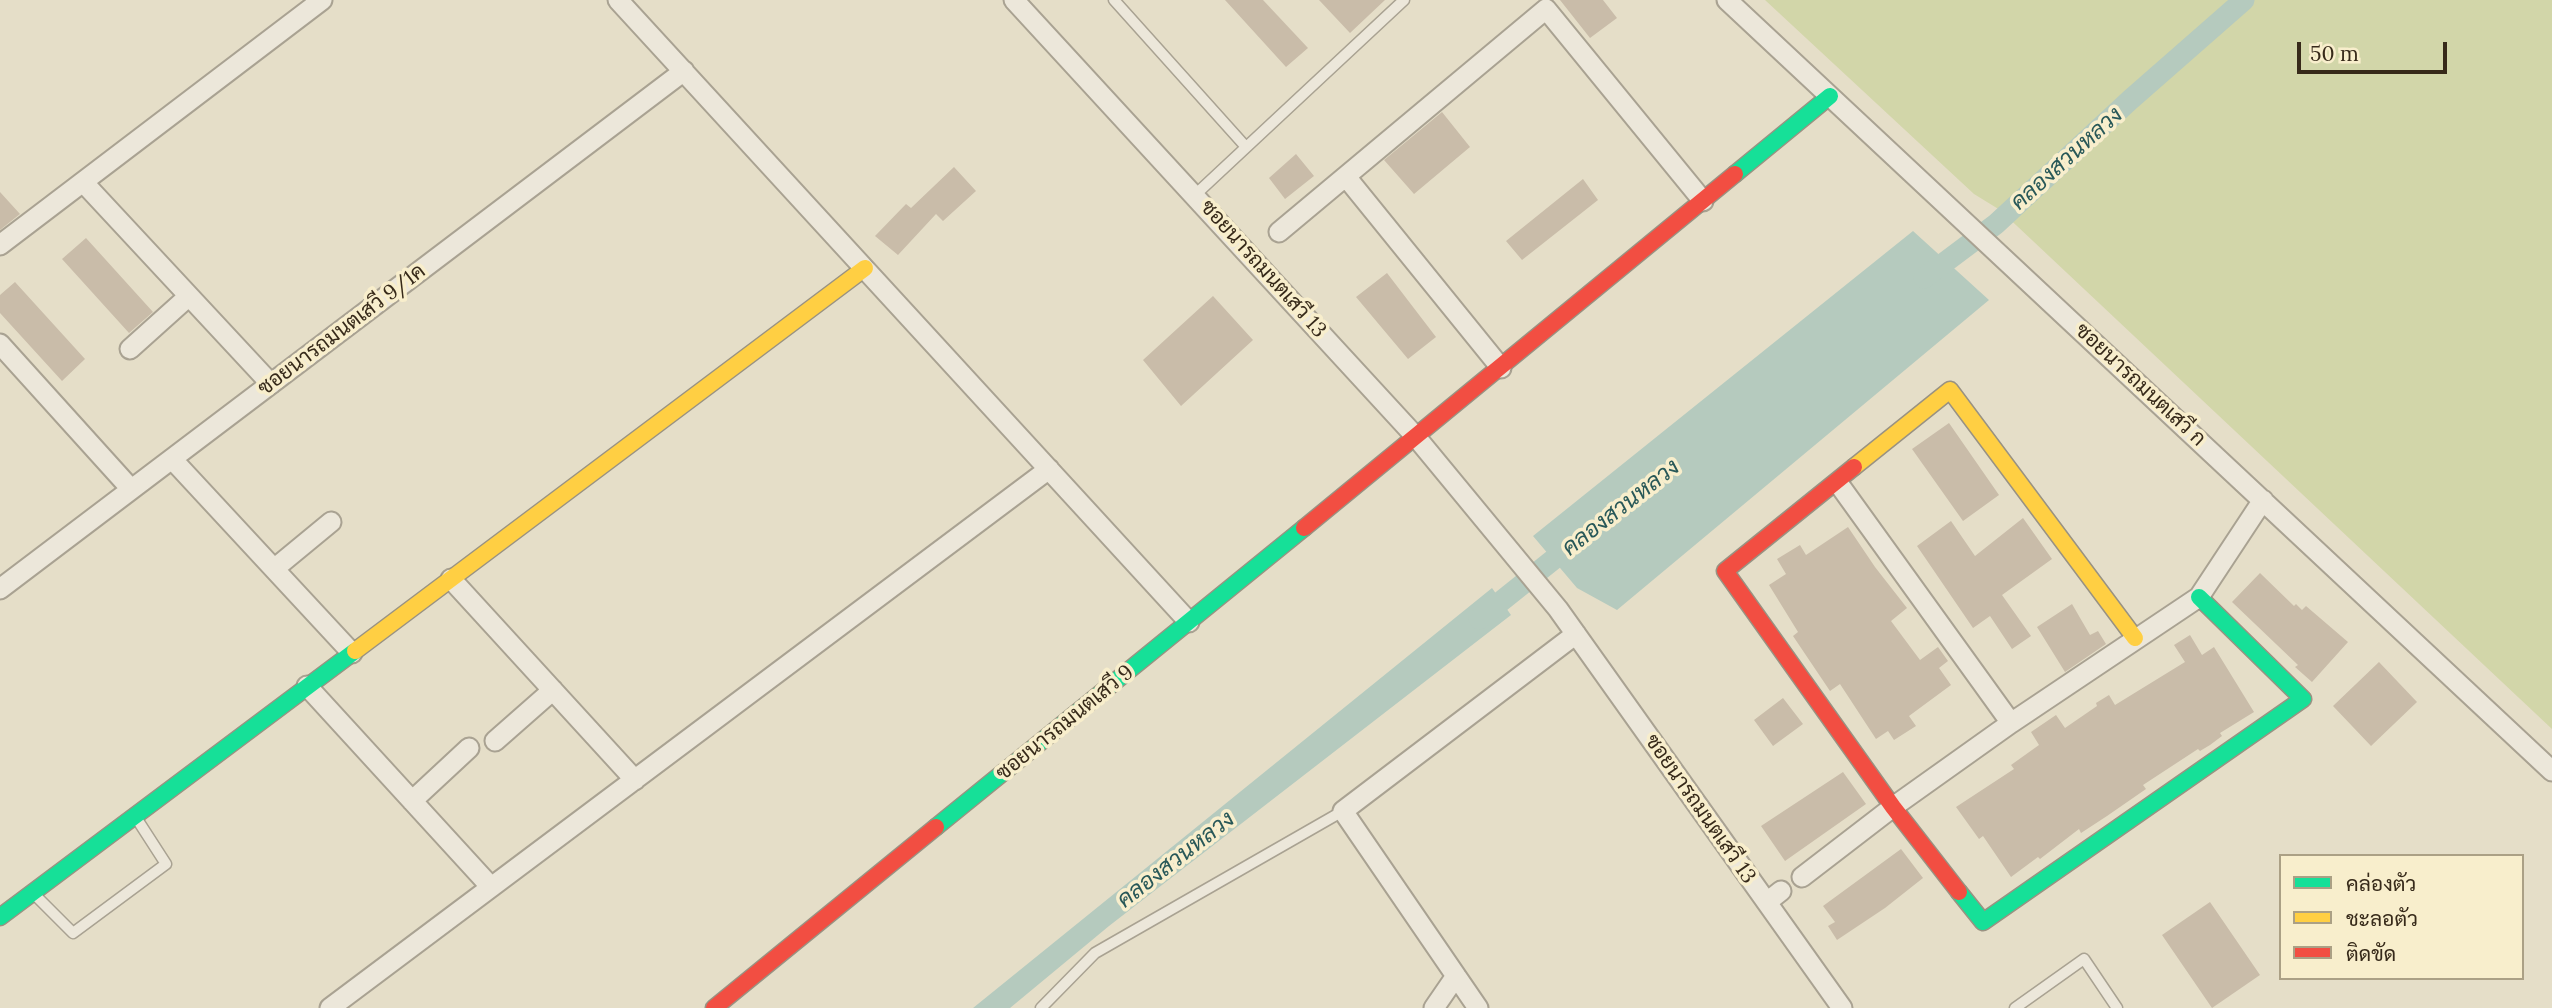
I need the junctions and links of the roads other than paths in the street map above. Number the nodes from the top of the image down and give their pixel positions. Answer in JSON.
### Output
{"nodes":[{"id":1,"x":322,"y":0,"type":"edge"},
{"id":2,"x":618,"y":0,"type":"edge"},
{"id":3,"x":1014,"y":0,"type":"edge"},
{"id":4,"x":1114,"y":0,"type":"edge"},
{"id":5,"x":1404,"y":0,"type":"edge"},
{"id":6,"x":1727,"y":0,"type":"edge"},
{"id":7,"x":684,"y":71,"type":"junction"},
{"id":8,"x":1830,"y":96,"type":"junction"},
{"id":9,"x":1246,"y":147,"type":"junction"},
{"id":10,"x":1347,"y":178,"type":"junction"},
{"id":11,"x":83,"y":181,"type":"junction"},
{"id":12,"x":1195,"y":195,"type":"junction"},
{"id":13,"x":1703,"y":201,"type":"junction"},
{"id":14,"x":1279,"y":232,"type":"dead end"},
{"id":15,"x":0,"y":245,"type":"edge"},
{"id":16,"x":865,"y":268,"type":"junction"},
{"id":17,"x":189,"y":296,"type":"junction"},
{"id":18,"x":0,"y":344,"type":"edge"},
{"id":19,"x":130,"y":349,"type":"dead end"},
{"id":20,"x":1501,"y":368,"type":"junction"},
{"id":21,"x":271,"y":384,"type":"junction"},
{"id":22,"x":1416,"y":437,"type":"junction"},
{"id":23,"x":172,"y":459,"type":"junction"},
{"id":24,"x":1049,"y":469,"type":"junction"},
{"id":25,"x":1838,"y":483,"type":"junction"},
{"id":26,"x":131,"y":489,"type":"junction"},
{"id":27,"x":2263,"y":500,"type":"junction"},
{"id":28,"x":331,"y":522,"type":"dead end"},
{"id":29,"x":274,"y":569,"type":"junction"},
{"id":30,"x":451,"y":579,"type":"junction"},
{"id":31,"x":0,"y":589,"type":"edge"},
{"id":32,"x":2199,"y":597,"type":"junction"},
{"id":33,"x":1189,"y":622,"type":"junction"},
{"id":34,"x":1576,"y":634,"type":"junction"},
{"id":35,"x":2135,"y":638,"type":"junction"},
{"id":36,"x":352,"y":653,"type":"junction"},
{"id":37,"x":307,"y":687,"type":"junction"},
{"id":38,"x":553,"y":690,"type":"junction"},
{"id":39,"x":2011,"y":723,"type":"junction"},
{"id":40,"x":495,"y":741,"type":"dead end"},
{"id":41,"x":469,"y":748,"type":"dead end"},
{"id":42,"x":2552,"y":771,"type":"edge"},
{"id":43,"x":635,"y":780,"type":"junction"},
{"id":44,"x":412,"y":802,"type":"junction"},
{"id":45,"x":1894,"y":807,"type":"junction"},
{"id":46,"x":1343,"y":811,"type":"junction"},
{"id":47,"x":135,"y":816,"type":"junction"},
{"id":48,"x":1802,"y":877,"type":"dead end"},
{"id":49,"x":491,"y":887,"type":"junction"},
{"id":50,"x":33,"y":893,"type":"junction"},
{"id":51,"x":0,"y":917,"type":"edge"},
{"id":52,"x":1456,"y":976,"type":"junction"},
{"id":53,"x":330,"y":1008,"type":"edge"},
{"id":54,"x":714,"y":1008,"type":"edge"},
{"id":55,"x":1041,"y":1008,"type":"edge"},
{"id":56,"x":1434,"y":1008,"type":"edge"},
{"id":57,"x":1478,"y":1008,"type":"edge"},
{"id":58,"x":1842,"y":1008,"type":"edge"},
{"id":59,"x":2015,"y":1008,"type":"edge"},
{"id":60,"x":2117,"y":1008,"type":"edge"}],
"edges":[{"from":1,"to":11,"type":"street"},
{"from":2,"to":7,"type":"street"},
{"from":3,"to":12,"type":"street","name":"ซอยนารถมนตเสวี 13"},
{"from":4,"to":9,"type":"lane"},
{"from":5,"to":9,"type":"lane"},
{"from":6,"to":8,"type":"street","name":"ซอยนารถมนตเสวี ก"},
{"from":7,"to":16,"type":"street"},
{"from":7,"to":21,"type":"street","name":"ซอยนารถมนตเสวี 9/1ค"},
{"from":8,"to":13,"type":"street","name":"ซอยนารถมนตเสวี 9"},
{"from":8,"to":27,"type":"street","name":"ซอยนารถมนตเสวี ก"},
{"from":9,"to":12,"type":"lane"},
{"from":10,"to":13,"type":"street"},
{"from":10,"to":14,"type":"street"},
{"from":10,"to":20,"type":"street"},
{"from":11,"to":15,"type":"street"},
{"from":11,"to":17,"type":"street"},
{"from":12,"to":22,"type":"street","name":"ซอยนารถมนตเสวี 13"},
{"from":13,"to":20,"type":"street","name":"ซอยนารถมนตเสวี 9"},
{"from":16,"to":24,"type":"street"},
{"from":16,"to":30,"type":"street"},
{"from":17,"to":19,"type":"street"},
{"from":17,"to":21,"type":"street"},
{"from":18,"to":26,"type":"street"},
{"from":20,"to":22,"type":"street","name":"ซอยนารถมนตเสวี 9"},
{"from":21,"to":23,"type":"street","name":"ซอยนารถมนตเสวี 9/1ค"},
{"from":22,"to":33,"type":"street","name":"ซอยนารถมนตเสวี 9"},
{"from":22,"to":34,"type":"street","name":"ซอยนารถมนตเสวี 13"},
{"from":23,"to":26,"type":"street","name":"ซอยนารถมนตเสวี 9/1ค"},
{"from":23,"to":29,"type":"street"},
{"from":24,"to":33,"type":"street"},
{"from":24,"to":43,"type":"street"},
{"from":25,"to":35,"type":"street"},
{"from":25,"to":39,"type":"street"},
{"from":25,"to":45,"type":"street"},
{"from":26,"to":31,"type":"street","name":"ซอยนารถมนตเสวี 9/1ค"},
{"from":27,"to":32,"type":"street"},
{"from":27,"to":42,"type":"street","name":"ซอยนารถมนตเสวี ก"},
{"from":28,"to":29,"type":"street"},
{"from":29,"to":36,"type":"street"},
{"from":30,"to":36,"type":"street"},
{"from":30,"to":38,"type":"street"},
{"from":32,"to":35,"type":"street"},
{"from":32,"to":45,"type":"street"},
{"from":33,"to":54,"type":"street","name":"ซอยนารถมนตเสวี 9"},
{"from":34,"to":46,"type":"street"},
{"from":34,"to":58,"type":"street","name":"ซอยนารถมนตเสวี 13"},
{"from":35,"to":39,"type":"street"},
{"from":36,"to":37,"type":"street"},
{"from":37,"to":44,"type":"street"},
{"from":37,"to":47,"type":"street"},
{"from":38,"to":40,"type":"street"},
{"from":38,"to":43,"type":"street"},
{"from":39,"to":45,"type":"street"},
{"from":41,"to":44,"type":"street"},
{"from":43,"to":49,"type":"street"},
{"from":44,"to":49,"type":"street"},
{"from":45,"to":48,"type":"street"},
{"from":46,"to":52,"type":"street"},
{"from":46,"to":55,"type":"lane"},
{"from":47,"to":50,"type":"street"},
{"from":47,"to":50,"type":"lane"},
{"from":49,"to":53,"type":"street"},
{"from":50,"to":51,"type":"street"},
{"from":52,"to":56,"type":"street"},
{"from":52,"to":57,"type":"street"},
{"from":59,"to":60,"type":"lane"}]}
